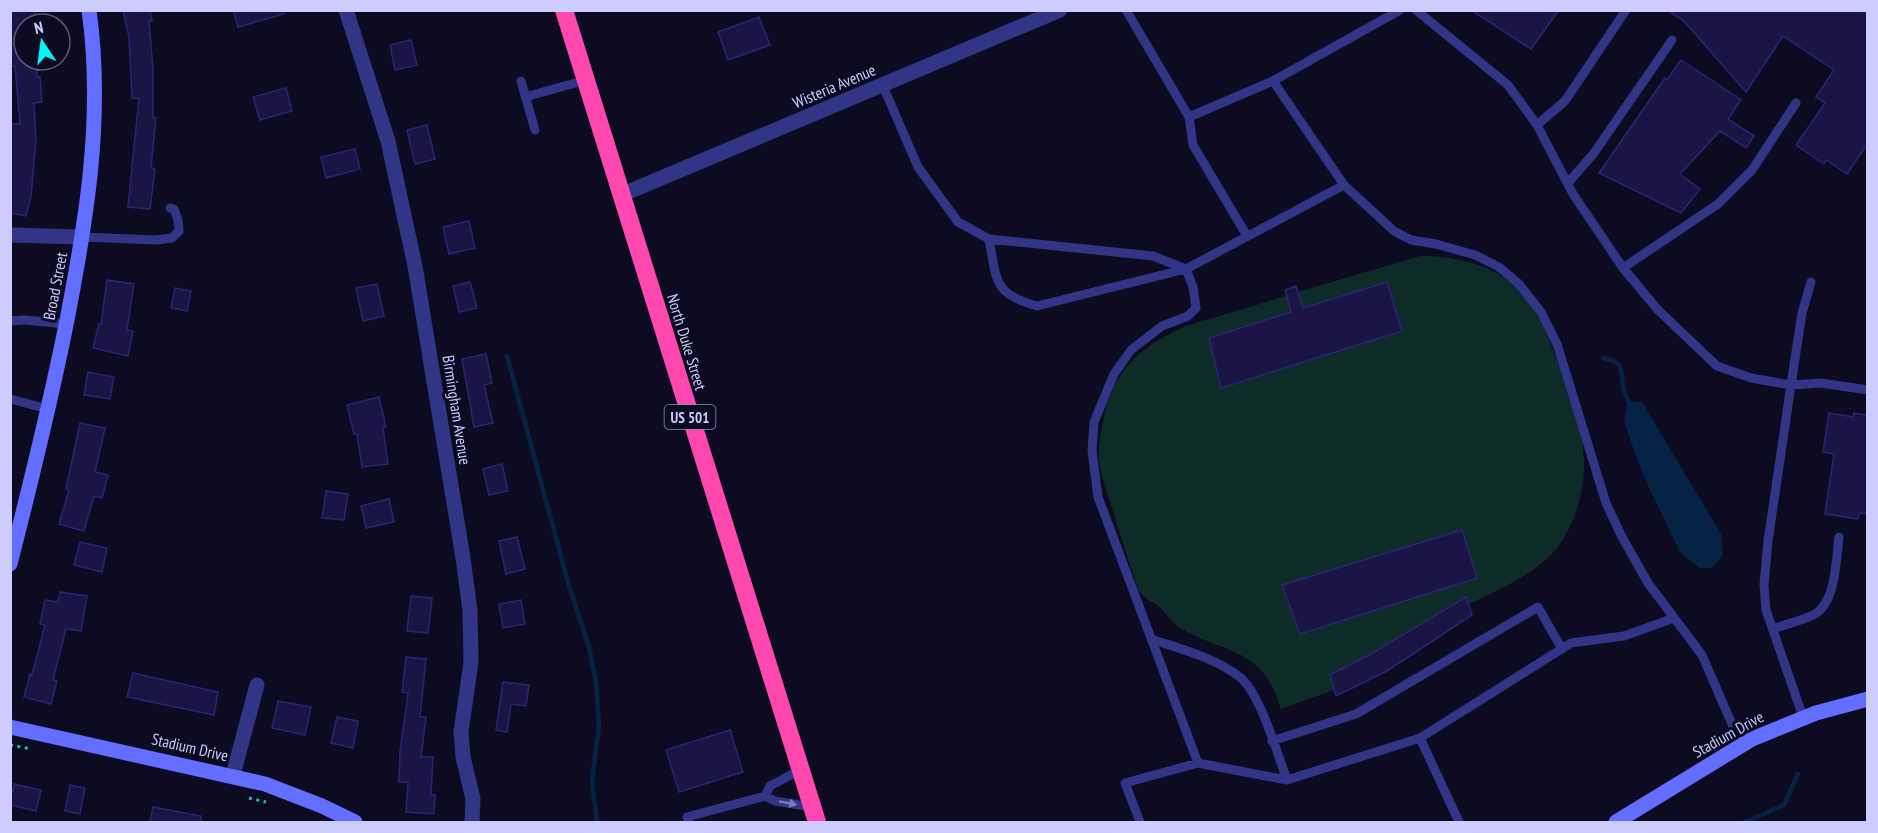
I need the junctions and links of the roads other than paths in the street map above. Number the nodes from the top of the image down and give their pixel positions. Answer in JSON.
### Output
{"nodes":[{"id":1,"x":89,"y":10,"type":"edge"},
{"id":2,"x":346,"y":10,"type":"edge"},
{"id":3,"x":564,"y":10,"type":"edge"},
{"id":4,"x":1060,"y":10,"type":"edge"},
{"id":5,"x":1126,"y":10,"type":"edge"},
{"id":6,"x":1400,"y":10,"type":"edge"},
{"id":7,"x":1416,"y":10,"type":"edge"},
{"id":8,"x":1626,"y":10,"type":"edge"},
{"id":9,"x":1671,"y":40,"type":"dead end"},
{"id":10,"x":586,"y":80,"type":"junction"},
{"id":11,"x":521,"y":81,"type":"dead end"},
{"id":12,"x":1273,"y":81,"type":"junction"},
{"id":13,"x":882,"y":86,"type":"junction"},
{"id":14,"x":525,"y":97,"type":"junction"},
{"id":15,"x":1796,"y":103,"type":"dead end"},
{"id":16,"x":1189,"y":117,"type":"junction"},
{"id":17,"x":1537,"y":124,"type":"junction"},
{"id":18,"x":535,"y":130,"type":"dead end"},
{"id":19,"x":1568,"y":183,"type":"junction"},
{"id":20,"x":1344,"y":185,"type":"junction"},
{"id":21,"x":621,"y":195,"type":"junction"},
{"id":22,"x":170,"y":208,"type":"dead end"},
{"id":23,"x":10,"y":235,"type":"edge"},
{"id":24,"x":1247,"y":236,"type":"junction"},
{"id":25,"x":83,"y":237,"type":"junction"},
{"id":26,"x":989,"y":239,"type":"junction"},
{"id":27,"x":1623,"y":268,"type":"junction"},
{"id":28,"x":1186,"y":269,"type":"junction"},
{"id":29,"x":1811,"y":282,"type":"dead end"},
{"id":30,"x":10,"y":321,"type":"edge"},
{"id":31,"x":66,"y":324,"type":"junction"},
{"id":32,"x":1791,"y":385,"type":"junction"},
{"id":33,"x":1868,"y":390,"type":"edge"},
{"id":34,"x":10,"y":399,"type":"edge"},
{"id":35,"x":48,"y":409,"type":"junction"},
{"id":36,"x":1839,"y":537,"type":"dead end"},
{"id":37,"x":10,"y":564,"type":"edge"},
{"id":38,"x":1674,"y":618,"type":"junction"},
{"id":39,"x":1773,"y":629,"type":"junction"},
{"id":40,"x":1152,"y":639,"type":"junction"},
{"id":41,"x":1562,"y":649,"type":"junction"},
{"id":42,"x":257,"y":685,"type":"dead end"},
{"id":43,"x":1868,"y":699,"type":"edge"},
{"id":44,"x":1803,"y":717,"type":"junction"},
{"id":45,"x":10,"y":727,"type":"edge"},
{"id":46,"x":1420,"y":738,"type":"junction"},
{"id":47,"x":1272,"y":741,"type":"junction"},
{"id":48,"x":1741,"y":745,"type":"junction"},
{"id":49,"x":1198,"y":762,"type":"junction"},
{"id":50,"x":800,"y":770,"type":"junction"},
{"id":51,"x":233,"y":775,"type":"junction"},
{"id":52,"x":1287,"y":780,"type":"junction"},
{"id":53,"x":765,"y":796,"type":"junction"},
{"id":54,"x":814,"y":815,"type":"edge"},
{"id":55,"x":355,"y":822,"type":"edge"},
{"id":56,"x":471,"y":822,"type":"edge"},
{"id":57,"x":689,"y":822,"type":"edge"},
{"id":58,"x":1140,"y":822,"type":"edge"},
{"id":59,"x":1459,"y":822,"type":"edge"},
{"id":60,"x":1616,"y":822,"type":"edge"}],
"edges":[{"from":1,"to":25,"type":"street","name":"Broad Street"},
{"from":2,"to":56,"type":"street","name":"Birmingham Avenue"},
{"from":3,"to":10,"type":"highway","name":"North Duke Street","number":"US 501"},
{"from":4,"to":13,"type":"street","name":"Wisteria Avenue"},
{"from":5,"to":16,"type":"lane"},
{"from":6,"to":12,"type":"lane"},
{"from":7,"to":17,"type":"lane"},
{"from":8,"to":17,"type":"lane"},
{"from":9,"to":19,"type":"lane"},
{"from":10,"to":14,"type":"lane"},
{"from":10,"to":21,"type":"highway","name":"North Duke Street","number":"US 501"},
{"from":11,"to":14,"type":"lane"},
{"from":12,"to":16,"type":"lane"},
{"from":12,"to":20,"type":"lane"},
{"from":13,"to":21,"type":"street","name":"Wisteria Avenue"},
{"from":13,"to":26,"type":"lane"},
{"from":14,"to":18,"type":"lane"},
{"from":15,"to":27,"type":"lane"},
{"from":16,"to":24,"type":"lane"},
{"from":17,"to":19,"type":"lane"},
{"from":19,"to":27,"type":"lane"},
{"from":20,"to":24,"type":"lane"},
{"from":20,"to":38,"type":"lane"},
{"from":21,"to":50,"type":"highway","name":"North Duke Street","number":"US 501"},
{"from":22,"to":25,"type":"lane"},
{"from":23,"to":25,"type":"street"},
{"from":24,"to":28,"type":"lane"},
{"from":25,"to":31,"type":"street","name":"Broad Street"},
{"from":26,"to":28,"type":"lane"},
{"from":26,"to":28,"type":"lane"},
{"from":27,"to":32,"type":"lane"},
{"from":28,"to":40,"type":"lane"},
{"from":29,"to":32,"type":"lane"},
{"from":30,"to":31,"type":"lane"},
{"from":31,"to":35,"type":"street","name":"Broad Street"},
{"from":32,"to":33,"type":"lane"},
{"from":32,"to":39,"type":"lane"},
{"from":34,"to":35,"type":"lane"},
{"from":35,"to":37,"type":"street","name":"Broad Street"},
{"from":36,"to":39,"type":"lane"},
{"from":38,"to":41,"type":"lane"},
{"from":38,"to":48,"type":"lane"},
{"from":39,"to":44,"type":"lane"},
{"from":40,"to":47,"type":"lane"},
{"from":40,"to":49,"type":"lane"},
{"from":41,"to":46,"type":"lane"},
{"from":41,"to":47,"type":"lane"},
{"from":42,"to":51,"type":"street"},
{"from":43,"to":44,"type":"street","name":"Stadium Drive"},
{"from":44,"to":48,"type":"street","name":"Stadium Drive"},
{"from":45,"to":51,"type":"street","name":"Stadium Drive"},
{"from":46,"to":52,"type":"lane"},
{"from":46,"to":59,"type":"lane"},
{"from":47,"to":52,"type":"lane"},
{"from":48,"to":60,"type":"street","name":"Stadium Drive"},
{"from":49,"to":52,"type":"lane"},
{"from":49,"to":58,"type":"lane"},
{"from":50,"to":53,"type":"lane"},
{"from":50,"to":54,"type":"highway","name":"North Duke Street","number":"US 501"},
{"from":51,"to":55,"type":"street","name":"Stadium Drive"},
{"from":53,"to":54,"type":"lane","one_way":true},
{"from":53,"to":57,"type":"lane"}]}
